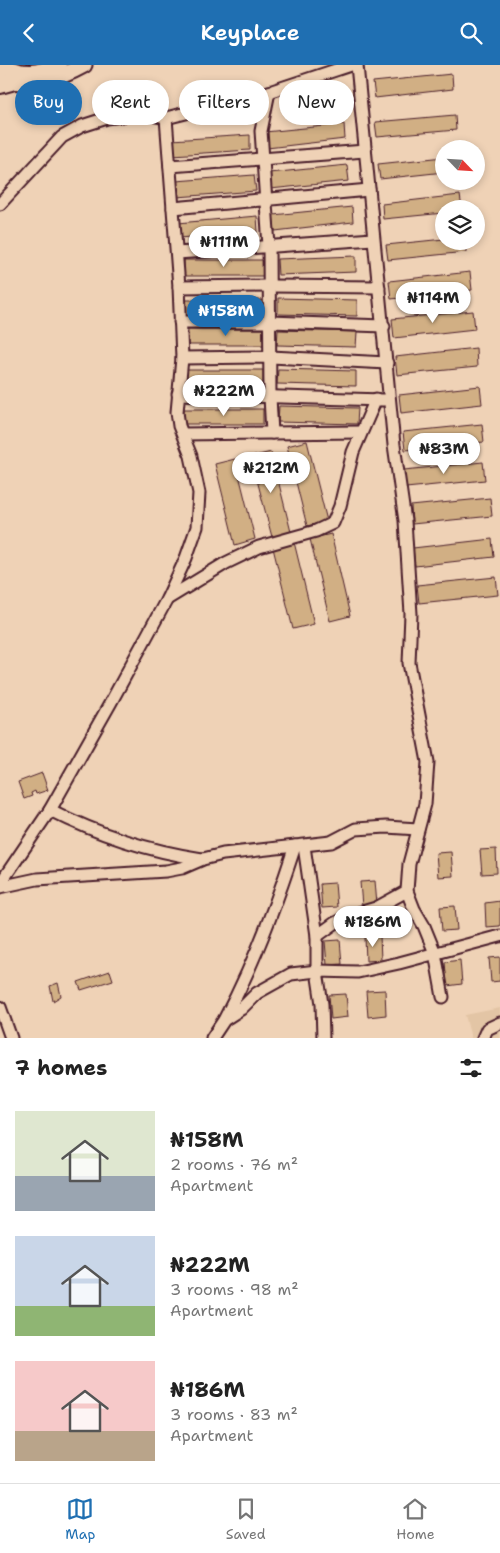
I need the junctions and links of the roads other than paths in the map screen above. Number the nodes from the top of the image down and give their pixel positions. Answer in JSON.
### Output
{"nodes":[{"id":1,"x":2,"y":65,"type":"edge"},
{"id":2,"x":59,"y":65,"type":"edge"},
{"id":3,"x":84,"y":65,"type":"edge"},
{"id":4,"x":351,"y":65,"type":"edge"},
{"id":5,"x":357,"y":65,"type":"edge"},
{"id":6,"x":4,"y":81,"type":"edge"},
{"id":7,"x":269,"y":92,"type":"edge"},
{"id":8,"x":92,"y":123,"type":"edge"},
{"id":9,"x":167,"y":125,"type":"edge"},
{"id":10,"x":262,"y":125,"type":"edge"},
{"id":11,"x":364,"y":151,"type":"junction"},
{"id":12,"x":263,"y":159,"type":"junction"},
{"id":13,"x":170,"y":166,"type":"junction"},
{"id":14,"x":369,"y":190,"type":"junction"},
{"id":15,"x":267,"y":199,"type":"junction"},
{"id":16,"x":0,"y":204,"type":"edge"},
{"id":17,"x":173,"y":208,"type":"junction"},
{"id":18,"x":373,"y":239,"type":"junction"},
{"id":19,"x":269,"y":246,"type":"junction"},
{"id":20,"x":177,"y":253,"type":"junction"},
{"id":21,"x":271,"y":286,"type":"junction"},
{"id":22,"x":179,"y":287,"type":"junction"},
{"id":23,"x":379,"y":287,"type":"junction"},
{"id":24,"x":180,"y":322,"type":"junction"},
{"id":25,"x":270,"y":322,"type":"junction"},
{"id":26,"x":384,"y":326,"type":"junction"},
{"id":27,"x":271,"y":357,"type":"junction"},
{"id":28,"x":182,"y":358,"type":"junction"},
{"id":29,"x":387,"y":363,"type":"junction"},
{"id":30,"x":178,"y":394,"type":"junction"},
{"id":31,"x":270,"y":397,"type":"junction"},
{"id":32,"x":376,"y":399,"type":"junction"},
{"id":33,"x":390,"y":400,"type":"junction"},
{"id":34,"x":361,"y":432,"type":"junction"},
{"id":35,"x":272,"y":433,"type":"junction"},
{"id":36,"x":183,"y":434,"type":"junction"},
{"id":37,"x":167,"y":599,"type":"junction"},
{"id":38,"x":50,"y":810,"type":"junction"},
{"id":39,"x":418,"y":829,"type":"junction"},
{"id":40,"x":299,"y":846,"type":"junction"},
{"id":41,"x":203,"y":859,"type":"junction"},
{"id":42,"x":0,"y":885,"type":"edge"},
{"id":43,"x":407,"y":891,"type":"junction"},
{"id":44,"x":317,"y":936,"type":"junction"},
{"id":45,"x":500,"y":936,"type":"edge"},
{"id":46,"x":435,"y":953,"type":"junction"},
{"id":47,"x":317,"y":971,"type":"junction"},
{"id":48,"x":245,"y":978,"type":"junction"},
{"id":49,"x":257,"y":993,"type":"junction"},
{"id":50,"x":443,"y":997,"type":"dead end"},
{"id":51,"x":0,"y":1007,"type":"edge"},
{"id":52,"x":224,"y":1020,"type":"junction"},
{"id":53,"x":500,"y":1023,"type":"edge"},
{"id":54,"x":11,"y":1038,"type":"edge"},
{"id":55,"x":212,"y":1038,"type":"edge"},
{"id":56,"x":323,"y":1038,"type":"edge"},
{"id":57,"x":483,"y":1038,"type":"edge"}],
"edges":[{"from":1,"to":2,"type":"main road"},
{"from":3,"to":6,"type":"main road"},
{"from":4,"to":7,"type":"street"},
{"from":5,"to":11,"type":"street"},
{"from":8,"to":16,"type":"street"},
{"from":9,"to":13,"type":"street"},
{"from":10,"to":12,"type":"street"},
{"from":11,"to":12,"type":"street"},
{"from":11,"to":14,"type":"street"},
{"from":12,"to":13,"type":"street"},
{"from":12,"to":15,"type":"street"},
{"from":13,"to":17,"type":"street"},
{"from":14,"to":15,"type":"street"},
{"from":14,"to":18,"type":"street"},
{"from":15,"to":17,"type":"street"},
{"from":15,"to":19,"type":"street"},
{"from":17,"to":20,"type":"street"},
{"from":18,"to":19,"type":"street"},
{"from":18,"to":23,"type":"street"},
{"from":19,"to":20,"type":"street"},
{"from":19,"to":21,"type":"street"},
{"from":20,"to":22,"type":"street"},
{"from":21,"to":22,"type":"street"},
{"from":21,"to":23,"type":"street"},
{"from":21,"to":25,"type":"street"},
{"from":22,"to":24,"type":"street"},
{"from":23,"to":26,"type":"street"},
{"from":24,"to":25,"type":"street"},
{"from":24,"to":28,"type":"street"},
{"from":25,"to":26,"type":"street"},
{"from":25,"to":27,"type":"street"},
{"from":26,"to":29,"type":"street"},
{"from":27,"to":28,"type":"street"},
{"from":27,"to":29,"type":"street"},
{"from":27,"to":31,"type":"street"},
{"from":28,"to":30,"type":"street"},
{"from":29,"to":33,"type":"street"},
{"from":30,"to":31,"type":"street"},
{"from":30,"to":36,"type":"street"},
{"from":31,"to":32,"type":"street"},
{"from":31,"to":35,"type":"street"},
{"from":32,"to":33,"type":"street"},
{"from":32,"to":34,"type":"street"},
{"from":33,"to":39,"type":"street"},
{"from":34,"to":35,"type":"street"},
{"from":34,"to":37,"type":"street"},
{"from":35,"to":36,"type":"street"},
{"from":36,"to":37,"type":"street"},
{"from":37,"to":38,"type":"street"},
{"from":38,"to":41,"type":"street"},
{"from":38,"to":42,"type":"street"},
{"from":39,"to":40,"type":"street"},
{"from":39,"to":43,"type":"street"},
{"from":40,"to":41,"type":"street"},
{"from":40,"to":44,"type":"street"},
{"from":40,"to":48,"type":"street"},
{"from":41,"to":42,"type":"street"},
{"from":43,"to":44,"type":"street"},
{"from":43,"to":46,"type":"street"},
{"from":44,"to":47,"type":"street"},
{"from":45,"to":46,"type":"street"},
{"from":46,"to":47,"type":"street"},
{"from":46,"to":50,"type":"street"},
{"from":47,"to":49,"type":"street"},
{"from":47,"to":56,"type":"street"},
{"from":48,"to":49,"type":"street"},
{"from":48,"to":52,"type":"street"},
{"from":49,"to":52,"type":"street"},
{"from":51,"to":54,"type":"street"},
{"from":52,"to":55,"type":"street"},
{"from":53,"to":57,"type":"street"}]}
